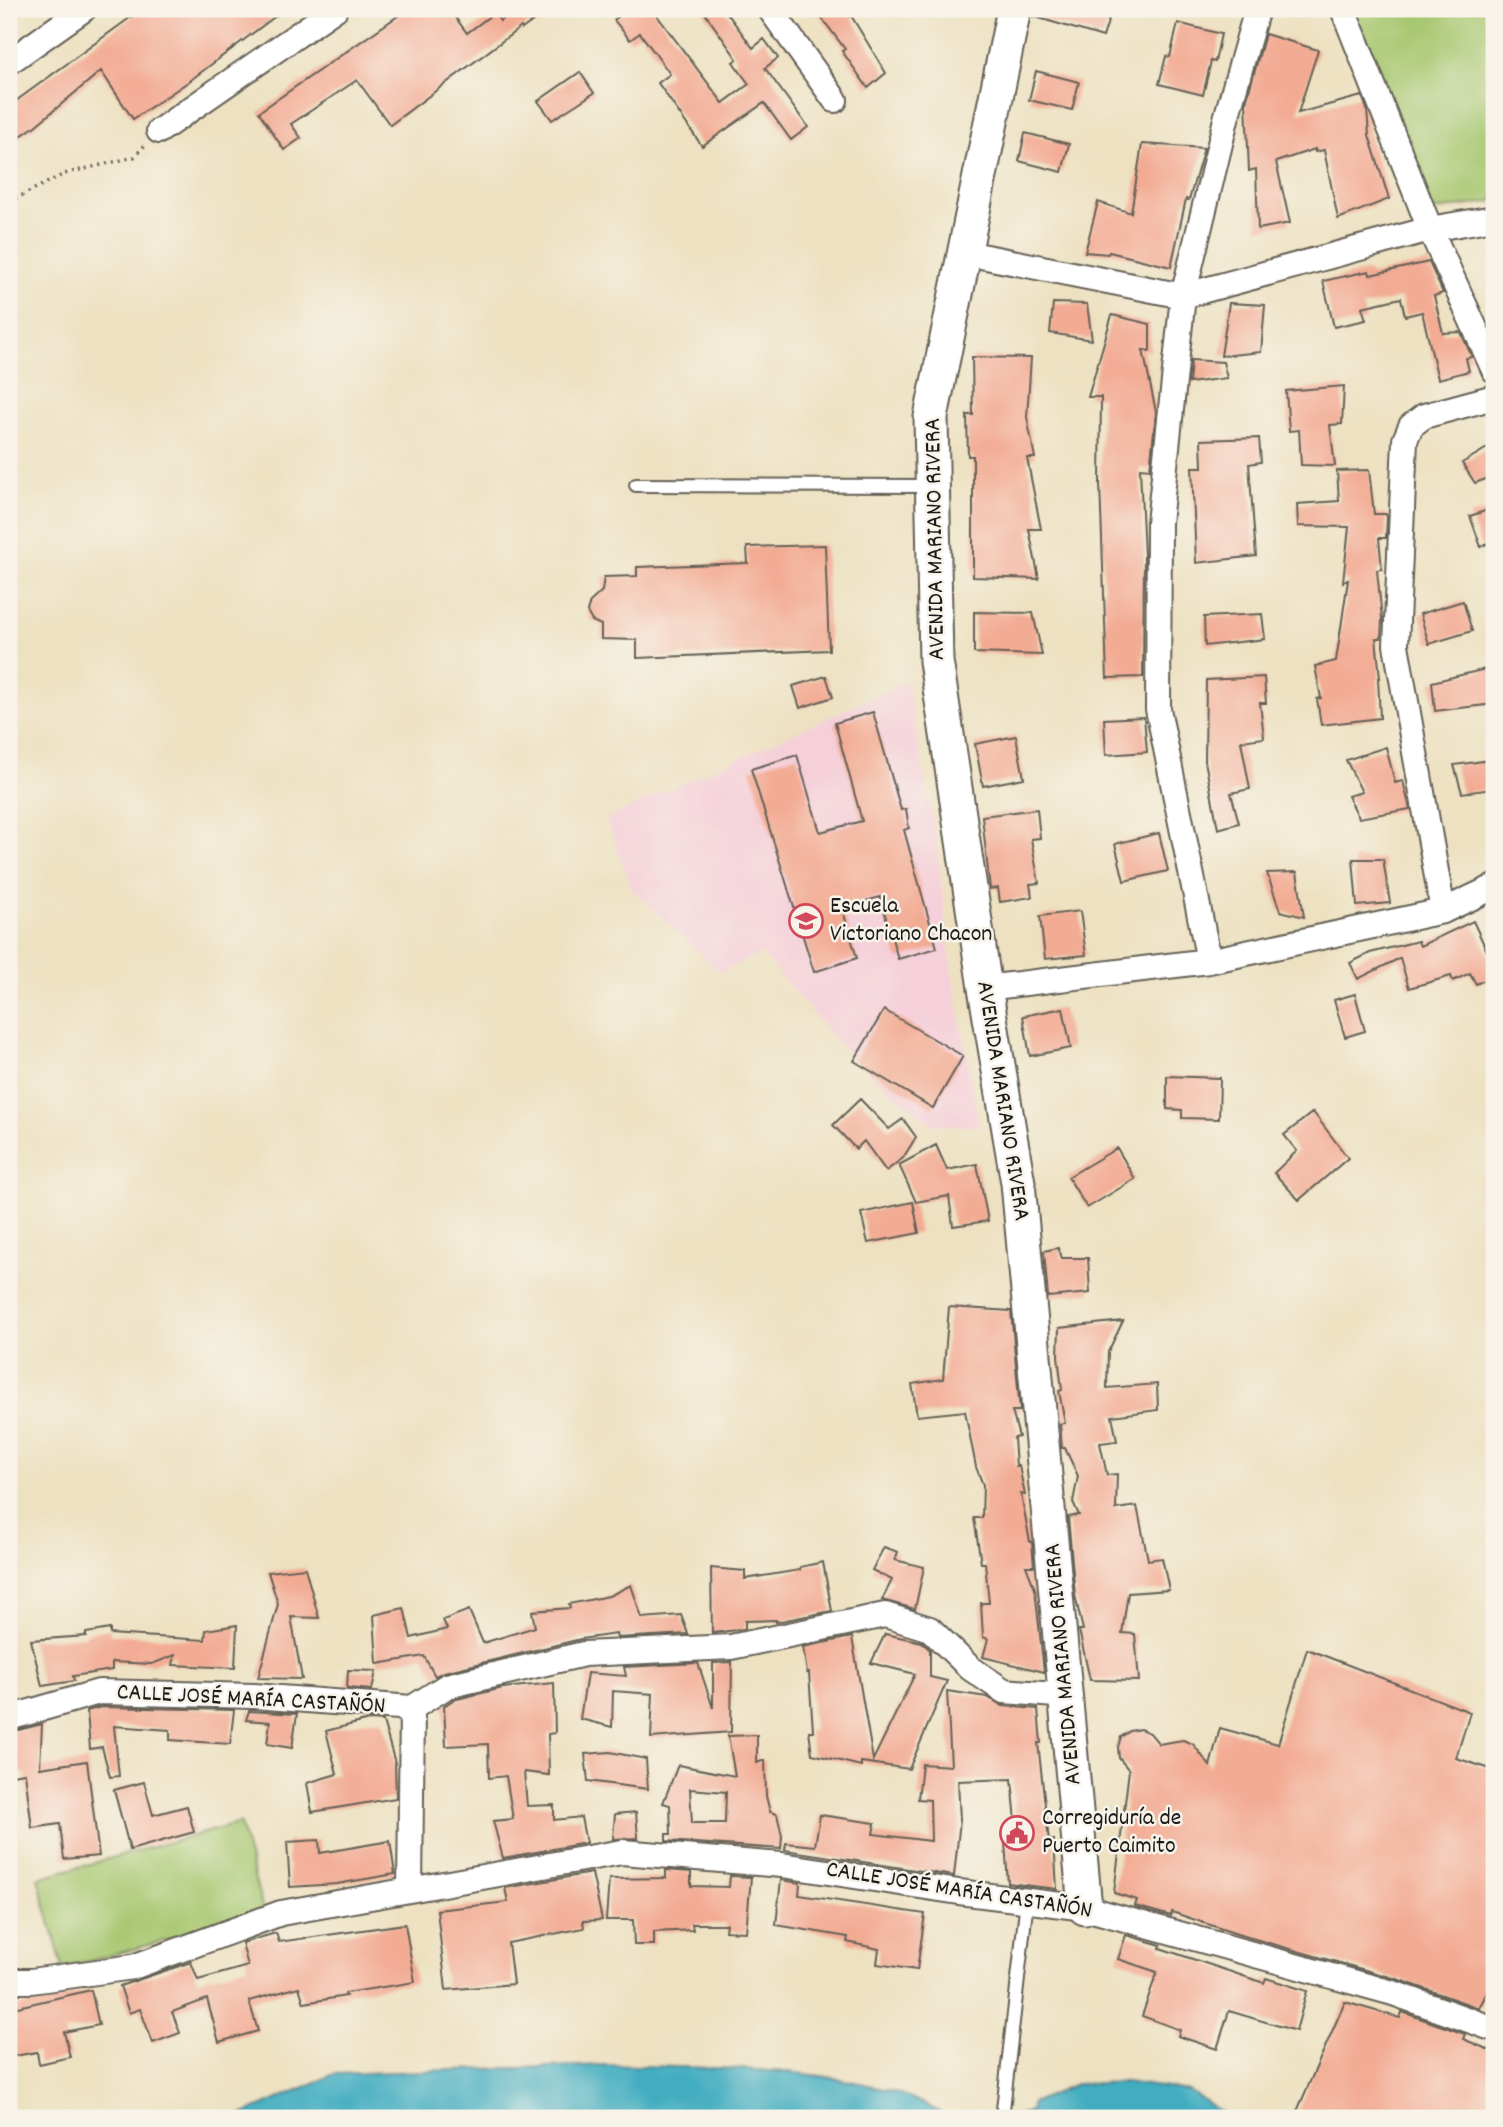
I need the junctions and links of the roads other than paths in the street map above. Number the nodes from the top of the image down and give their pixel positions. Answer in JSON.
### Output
{"nodes":[{"id":1,"x":83,"y":9,"type":"edge"},
{"id":2,"x":335,"y":9,"type":"edge"},
{"id":3,"x":770,"y":9,"type":"edge"},
{"id":4,"x":1014,"y":9,"type":"edge"},
{"id":5,"x":1258,"y":9,"type":"edge"},
{"id":6,"x":1343,"y":9,"type":"edge"},
{"id":7,"x":9,"y":62,"type":"edge"},
{"id":8,"x":835,"y":100,"type":"dead end"},
{"id":9,"x":159,"y":131,"type":"road end"},
{"id":10,"x":1494,"y":218,"type":"edge"},
{"id":11,"x":1430,"y":229,"type":"junction"},
{"id":12,"x":966,"y":253,"type":"junction"},
{"id":13,"x":1183,"y":296,"type":"junction"},
{"id":14,"x":1494,"y":370,"type":"edge"},
{"id":15,"x":1494,"y":397,"type":"edge"},
{"id":16,"x":636,"y":485,"type":"dead end"},
{"id":17,"x":931,"y":486,"type":"junction"},
{"id":18,"x":1494,"y":887,"type":"edge"},
{"id":19,"x":1443,"y":911,"type":"junction"},
{"id":20,"x":1209,"y":961,"type":"junction"},
{"id":21,"x":985,"y":988,"type":"junction"},
{"id":22,"x":1067,"y":1696,"type":"junction"},
{"id":23,"x":412,"y":1709,"type":"junction"},
{"id":24,"x":9,"y":1718,"type":"edge"},
{"id":25,"x":410,"y":1888,"type":"junction"},
{"id":26,"x":1027,"y":1900,"type":"junction"},
{"id":27,"x":1085,"y":1908,"type":"junction"},
{"id":28,"x":9,"y":1980,"type":"edge"},
{"id":29,"x":1494,"y":2029,"type":"edge"},
{"id":30,"x":1002,"y":2118,"type":"edge"}],
"edges":[{"from":1,"to":7,"type":"street"},
{"from":2,"to":9,"type":"street"},
{"from":3,"to":8,"type":"street"},
{"from":4,"to":12,"type":"main road","name":"AVENIDA MARIANO RIVERA"},
{"from":5,"to":13,"type":"street"},
{"from":6,"to":11,"type":"street"},
{"from":10,"to":11,"type":"street"},
{"from":11,"to":13,"type":"street"},
{"from":11,"to":14,"type":"street"},
{"from":12,"to":13,"type":"street"},
{"from":12,"to":17,"type":"main road","name":"AVENIDA MARIANO RIVERA"},
{"from":13,"to":20,"type":"street"},
{"from":15,"to":19,"type":"street"},
{"from":16,"to":17,"type":"lane"},
{"from":17,"to":21,"type":"main road","name":"AVENIDA MARIANO RIVERA"},
{"from":18,"to":19,"type":"street"},
{"from":19,"to":20,"type":"street"},
{"from":20,"to":21,"type":"street"},
{"from":21,"to":22,"type":"main road","name":"AVENIDA MARIANO RIVERA"},
{"from":22,"to":23,"type":"street","name":"CALLE JOSÉ MARÍA CASTAÑÓN"},
{"from":22,"to":27,"type":"main road","name":"AVENIDA MARIANO RIVERA"},
{"from":23,"to":24,"type":"street","name":"CALLE JOSÉ MARÍA CASTAÑÓN"},
{"from":23,"to":25,"type":"street","name":"CALLE JOSÉ MARÍA CASTAÑÓN"},
{"from":25,"to":26,"type":"street","name":"CALLE JOSÉ MARÍA CASTAÑÓN"},
{"from":25,"to":28,"type":"street","name":"CALLE JOSÉ MARÍA CASTAÑÓN"},
{"from":26,"to":27,"type":"street","name":"CALLE JOSÉ MARÍA CASTAÑÓN"},
{"from":26,"to":30,"type":"lane"},
{"from":27,"to":29,"type":"street","name":"CALLE JOSÉ MARÍA CASTAÑÓN"}]}
